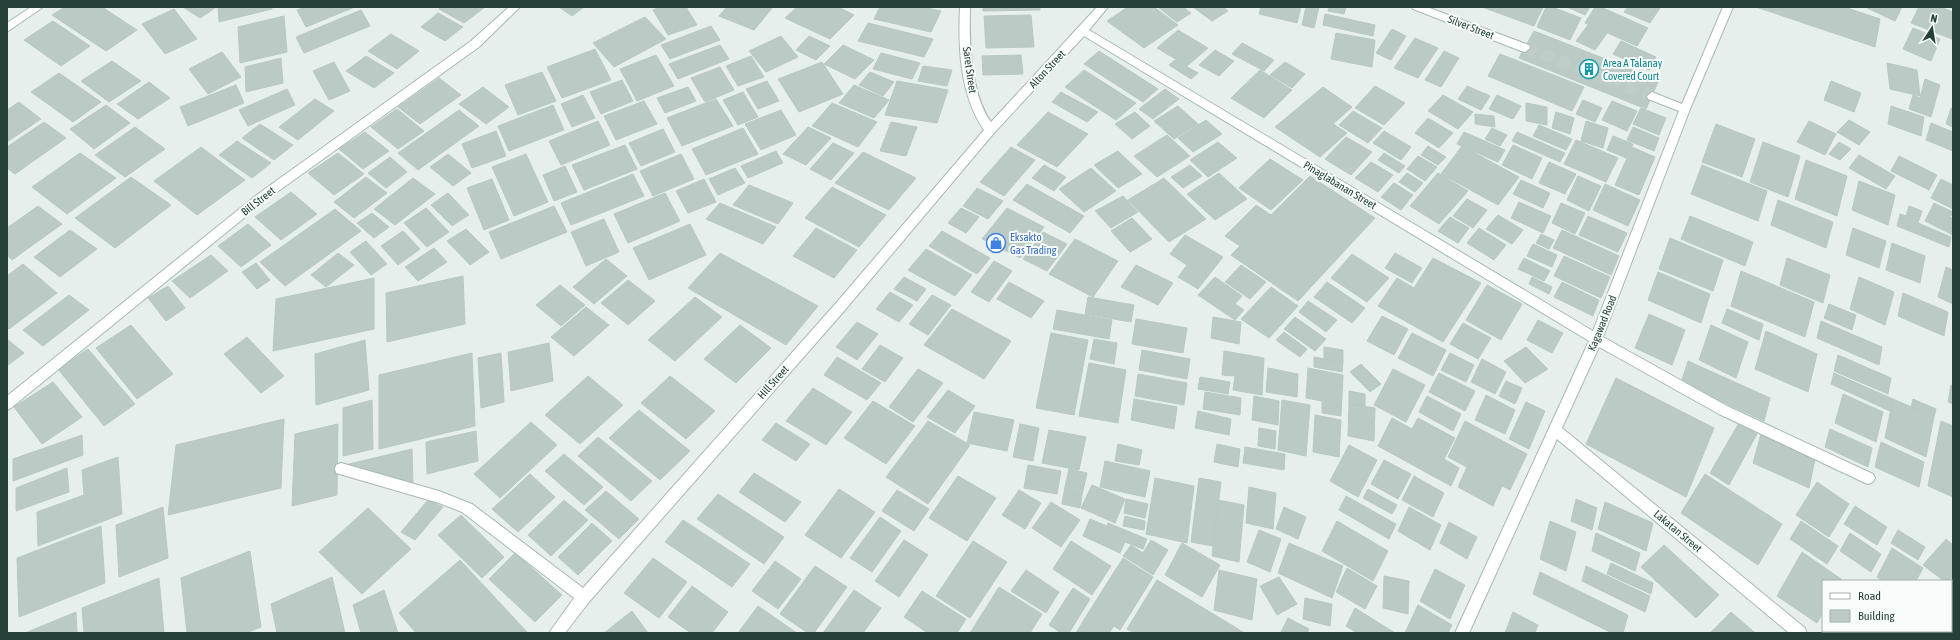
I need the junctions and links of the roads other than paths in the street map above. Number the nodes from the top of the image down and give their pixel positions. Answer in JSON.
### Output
{"nodes":[{"id":1,"x":38,"y":7,"type":"edge"},
{"id":2,"x":515,"y":7,"type":"edge"},
{"id":3,"x":965,"y":7,"type":"edge"},
{"id":4,"x":1103,"y":7,"type":"edge"},
{"id":5,"x":1417,"y":7,"type":"edge"},
{"id":6,"x":1728,"y":7,"type":"edge"},
{"id":7,"x":7,"y":28,"type":"edge"},
{"id":8,"x":1083,"y":31,"type":"junction"},
{"id":9,"x":1525,"y":48,"type":"tunnel mouth"},
{"id":10,"x":1652,"y":96,"type":"tunnel mouth"},
{"id":11,"x":1685,"y":109,"type":"junction"},
{"id":12,"x":990,"y":130,"type":"junction"},
{"id":13,"x":1596,"y":339,"type":"junction"},
{"id":14,"x":7,"y":404,"type":"edge"},
{"id":15,"x":1555,"y":430,"type":"junction"},
{"id":16,"x":341,"y":469,"type":"dead end"},
{"id":17,"x":1868,"y":478,"type":"dead end"},
{"id":18,"x":584,"y":597,"type":"junction"},
{"id":19,"x":556,"y":633,"type":"edge"},
{"id":20,"x":1462,"y":633,"type":"edge"},
{"id":21,"x":1800,"y":633,"type":"edge"}],
"edges":[{"from":1,"to":7,"type":"street"},
{"from":2,"to":14,"type":"street","name":"Bill Street"},
{"from":3,"to":12,"type":"street","name":"Saret Street"},
{"from":4,"to":8,"type":"street","name":"Alton Street"},
{"from":5,"to":9,"type":"street","name":"Silver Street"},
{"from":6,"to":11,"type":"street","name":"Kagawad Road"},
{"from":8,"to":12,"type":"street","name":"Alton Street"},
{"from":8,"to":13,"type":"street","name":"Pinaglabanan Street"},
{"from":10,"to":11,"type":"street"},
{"from":11,"to":13,"type":"street","name":"Kagawad Road"},
{"from":12,"to":18,"type":"street","name":"Hill Street"},
{"from":13,"to":15,"type":"street","name":"Kagawad Road"},
{"from":13,"to":17,"type":"street","name":"Pinaglabanan Street"},
{"from":15,"to":20,"type":"street","name":"Kagawad Road"},
{"from":15,"to":21,"type":"street","name":"Lakatan Street"},
{"from":16,"to":18,"type":"street"},
{"from":18,"to":19,"type":"street","name":"Hill Street"}]}
